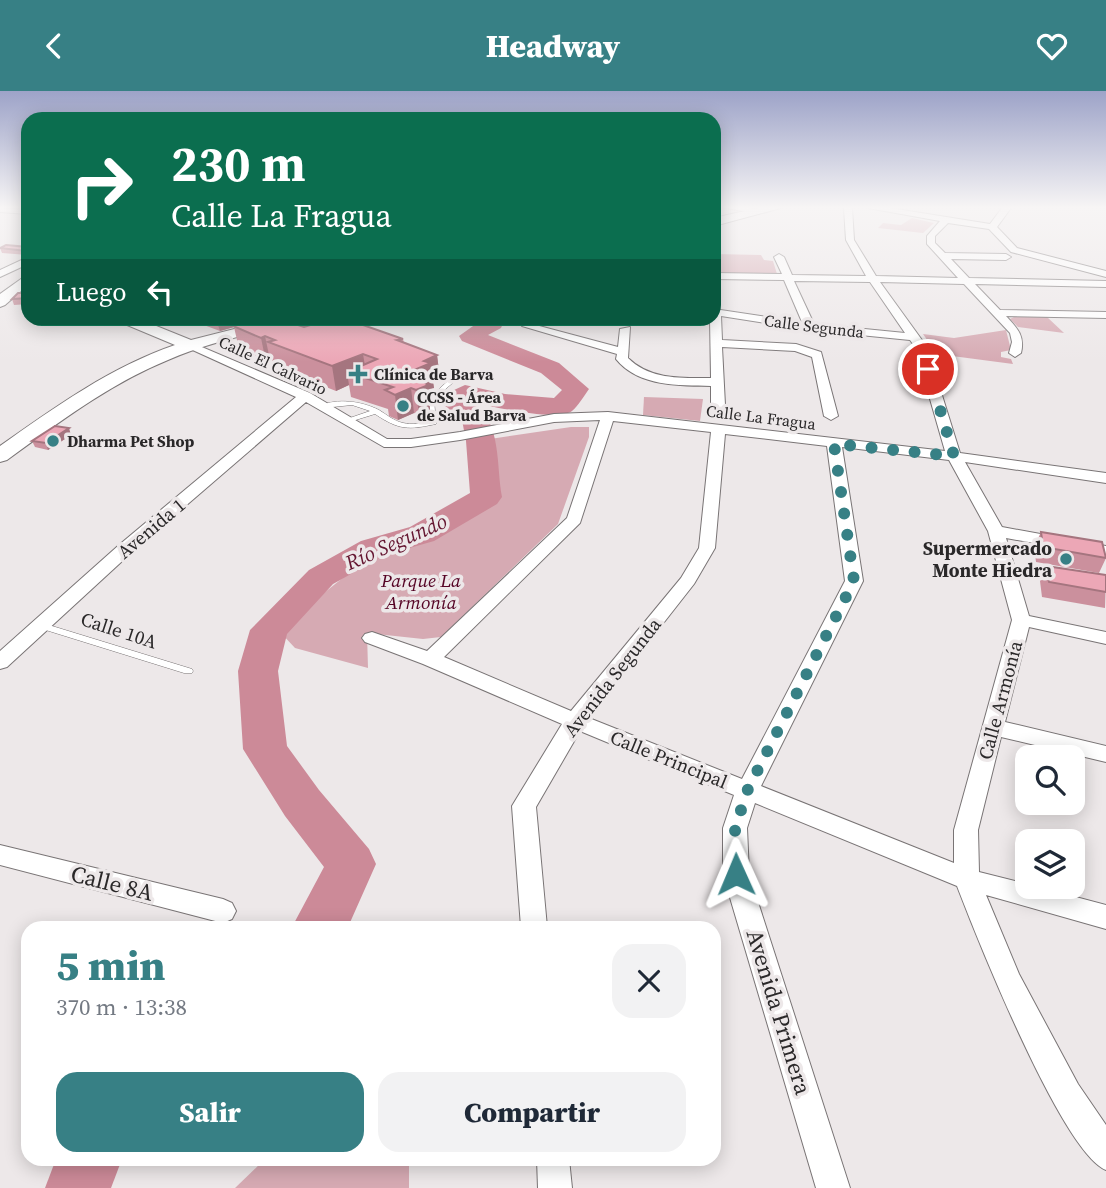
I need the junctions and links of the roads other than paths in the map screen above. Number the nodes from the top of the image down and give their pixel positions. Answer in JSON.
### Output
{"nodes":[{"id":1,"x":780,"y":259,"type":"edge"},
{"id":2,"x":861,"y":259,"type":"edge"},
{"id":3,"x":944,"y":259,"type":"edge"},
{"id":4,"x":1049,"y":259,"type":"edge"},
{"id":5,"x":21,"y":264,"type":"edge"},
{"id":6,"x":0,"y":274,"type":"edge"},
{"id":7,"x":1106,"y":274,"type":"edge"},
{"id":8,"x":721,"y":276,"type":"edge"},
{"id":9,"x":789,"y":279,"type":"junction"},
{"id":10,"x":874,"y":281,"type":"junction"},
{"id":11,"x":970,"y":283,"type":"junction"},
{"id":12,"x":1106,"y":284,"type":"edge"},
{"id":13,"x":21,"y":287,"type":"edge"},
{"id":14,"x":5,"y":297,"type":"edge"},
{"id":15,"x":721,"y":313,"type":"edge"},
{"id":16,"x":995,"y":313,"type":"junction"},
{"id":17,"x":1106,"y":315,"type":"edge"},
{"id":18,"x":143,"y":326,"type":"edge"},
{"id":19,"x":261,"y":326,"type":"edge"},
{"id":20,"x":528,"y":326,"type":"dead end"},
{"id":21,"x":715,"y":326,"type":"edge"},
{"id":22,"x":810,"y":327,"type":"junction"},
{"id":23,"x":626,"y":329,"type":"dead end"},
{"id":24,"x":914,"y":337,"type":"junction"},
{"id":25,"x":716,"y":343,"type":"junction"},
{"id":26,"x":190,"y":345,"type":"junction"},
{"id":27,"x":622,"y":352,"type":"junction"},
{"id":28,"x":1016,"y":353,"type":"dead end"},
{"id":29,"x":416,"y":366,"type":"edge"},
{"id":30,"x":717,"y":382,"type":"junction"},
{"id":31,"x":305,"y":396,"type":"junction"},
{"id":32,"x":718,"y":405,"type":"dead end"},
{"id":33,"x":323,"y":406,"type":"junction"},
{"id":34,"x":374,"y":412,"type":"junction"},
{"id":35,"x":608,"y":416,"type":"junction"},
{"id":36,"x":831,"y":416,"type":"dead end"},
{"id":37,"x":345,"y":421,"type":"junction"},
{"id":38,"x":496,"y":429,"type":"joint"},
{"id":39,"x":718,"y":430,"type":"junction"},
{"id":40,"x":834,"y":444,"type":"junction"},
{"id":41,"x":0,"y":456,"type":"edge"},
{"id":42,"x":954,"y":456,"type":"junction"},
{"id":43,"x":1106,"y":478,"type":"edge"},
{"id":44,"x":996,"y":531,"type":"junction"},
{"id":45,"x":1106,"y":551,"type":"edge"},
{"id":46,"x":1021,"y":620,"type":"junction"},
{"id":47,"x":39,"y":625,"type":"junction"},
{"id":48,"x":372,"y":638,"type":"dead end"},
{"id":49,"x":1106,"y":638,"type":"edge"},
{"id":50,"x":430,"y":659,"type":"junction"},
{"id":51,"x":0,"y":662,"type":"edge"},
{"id":52,"x":188,"y":671,"type":"dead end"},
{"id":53,"x":575,"y":721,"type":"junction"},
{"id":54,"x":991,"y":727,"type":"junction"},
{"id":55,"x":1106,"y":754,"type":"edge"},
{"id":56,"x":748,"y":789,"type":"junction"},
{"id":57,"x":0,"y":855,"type":"edge"},
{"id":58,"x":967,"y":879,"type":"junction"},
{"id":59,"x":223,"y":911,"type":"dead end"},
{"id":60,"x":1106,"y":917,"type":"edge"},
{"id":61,"x":534,"y":921,"type":"edge"},
{"id":62,"x":1106,"y":1154,"type":"edge"},
{"id":63,"x":553,"y":1166,"type":"edge"},
{"id":64,"x":555,"y":1188,"type":"edge"},
{"id":65,"x":833,"y":1188,"type":"edge"}],
"edges":[{"from":1,"to":9,"type":"street"},
{"from":2,"to":10,"type":"street","name":"Calle Armonía"},
{"from":3,"to":11,"type":"street"},
{"from":4,"to":7,"type":"street"},
{"from":5,"to":6,"type":"street"},
{"from":8,"to":9,"type":"street"},
{"from":9,"to":10,"type":"street"},
{"from":9,"to":22,"type":"street"},
{"from":10,"to":11,"type":"street"},
{"from":10,"to":24,"type":"street","name":"Calle Armonía"},
{"from":11,"to":12,"type":"street"},
{"from":11,"to":16,"type":"street"},
{"from":13,"to":14,"type":"main road"},
{"from":15,"to":22,"type":"street","name":"Calle Segunda"},
{"from":16,"to":17,"type":"street"},
{"from":16,"to":28,"type":"street"},
{"from":18,"to":26,"type":"main road"},
{"from":19,"to":26,"type":"main road"},
{"from":20,"to":27,"type":"street"},
{"from":21,"to":25,"type":"street"},
{"from":22,"to":24,"type":"street","name":"Calle Segunda"},
{"from":23,"to":27,"type":"street"},
{"from":24,"to":42,"type":"street","name":"Calle Armonía"},
{"from":25,"to":30,"type":"street"},
{"from":25,"to":36,"type":"street","name":"Calle Segunda"},
{"from":26,"to":31,"type":"street","name":"Calle El Calvario"},
{"from":26,"to":41,"type":"main road"},
{"from":27,"to":30,"type":"street"},
{"from":29,"to":34,"type":"lane"},
{"from":30,"to":32,"type":"street"},
{"from":31,"to":33,"type":"street","name":"Calle El Calvario"},
{"from":31,"to":47,"type":"street","name":"Avenida 1"},
{"from":33,"to":34,"type":"lane"},
{"from":33,"to":37,"type":"street","name":"Calle El Calvario"},
{"from":34,"to":37,"type":"lane"},
{"from":35,"to":38,"type":"street","name":"Calle La Fragua"},
{"from":35,"to":39,"type":"street","name":"Calle La Fragua"},
{"from":35,"to":50,"type":"street"},
{"from":37,"to":38,"type":"street","name":"Calle El Calvario"},
{"from":39,"to":40,"type":"street","name":"Calle La Fragua"},
{"from":39,"to":53,"type":"street","name":"Avenida Segunda"},
{"from":40,"to":42,"type":"street","name":"Calle La Fragua"},
{"from":40,"to":56,"type":"street","name":"Avenida Primera"},
{"from":42,"to":43,"type":"street","name":"Calle La Fragua"},
{"from":42,"to":44,"type":"street","name":"Calle Armonía"},
{"from":44,"to":45,"type":"street"},
{"from":44,"to":46,"type":"street","name":"Calle Armonía"},
{"from":46,"to":49,"type":"street"},
{"from":46,"to":54,"type":"street","name":"Calle Armonía"},
{"from":47,"to":51,"type":"street","name":"Avenida 1"},
{"from":47,"to":52,"type":"lane","name":"Calle 10A"},
{"from":48,"to":50,"type":"street","name":"Calle Principal"},
{"from":50,"to":53,"type":"street","name":"Calle Principal"},
{"from":53,"to":56,"type":"street","name":"Calle Principal"},
{"from":53,"to":61,"type":"street","name":"Avenida Segunda"},
{"from":54,"to":55,"type":"street"},
{"from":54,"to":58,"type":"street","name":"Calle Armonía"},
{"from":56,"to":58,"type":"street","name":"Calle Principal"},
{"from":56,"to":65,"type":"street","name":"Avenida Primera"},
{"from":57,"to":59,"type":"street","name":"Calle 8A"},
{"from":58,"to":60,"type":"street","name":"Calle Principal"},
{"from":58,"to":62,"type":"street","name":"Calle Armonía"},
{"from":63,"to":64,"type":"street"}]}
